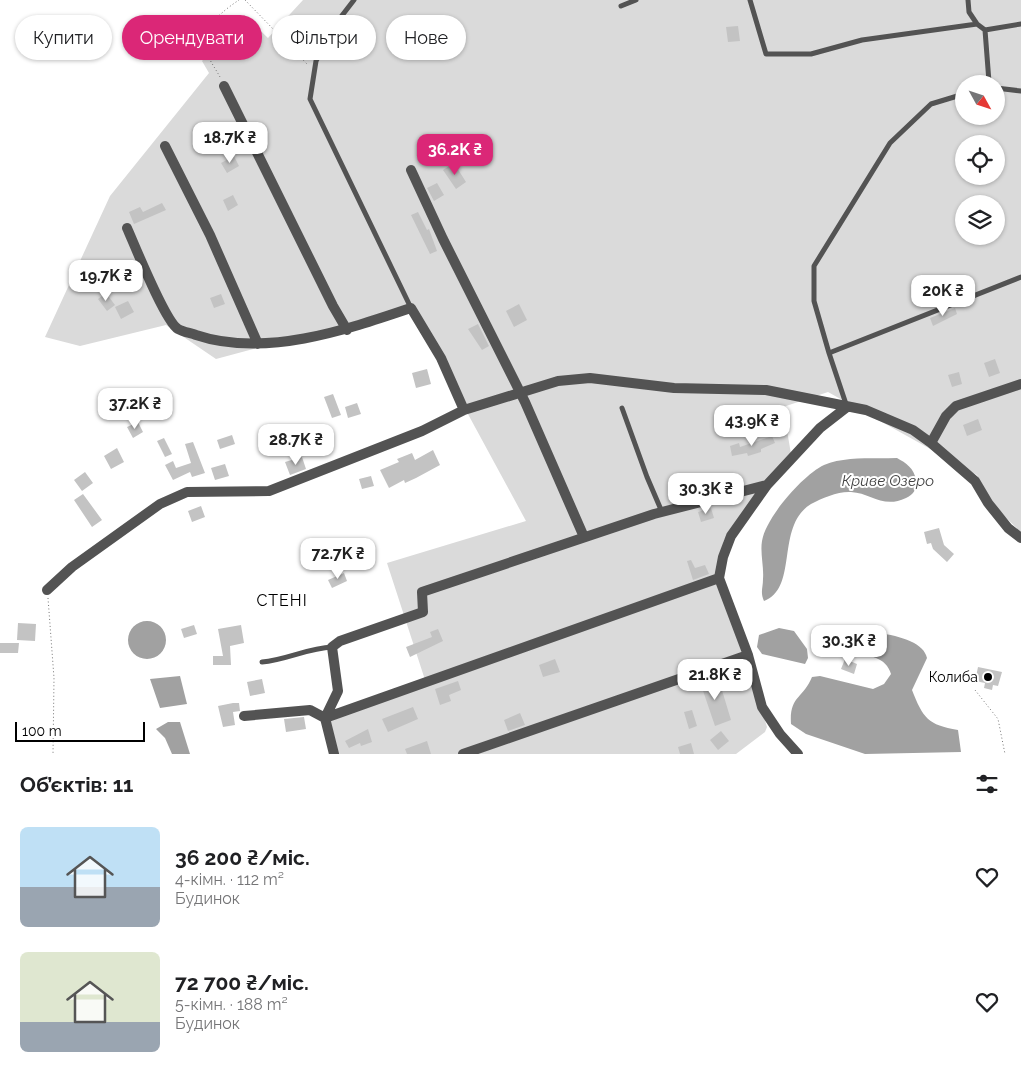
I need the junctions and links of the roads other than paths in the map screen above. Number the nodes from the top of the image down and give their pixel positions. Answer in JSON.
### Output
{"nodes":[{"id":1,"x":354,"y":0,"type":"edge"},
{"id":2,"x":636,"y":0,"type":"edge"},
{"id":3,"x":750,"y":0,"type":"edge"},
{"id":4,"x":968,"y":0,"type":"edge"},
{"id":5,"x":621,"y":6,"type":"dead end"},
{"id":6,"x":977,"y":24,"type":"junction"},
{"id":7,"x":1021,"y":24,"type":"edge"},
{"id":8,"x":985,"y":30,"type":"junction"},
{"id":9,"x":988,"y":75,"type":"edge"},
{"id":10,"x":224,"y":86,"type":"road end"},
{"id":11,"x":1005,"y":89,"type":"edge"},
{"id":12,"x":1021,"y":91,"type":"edge"},
{"id":13,"x":955,"y":97,"type":"edge"},
{"id":14,"x":165,"y":146,"type":"dead end"},
{"id":15,"x":411,"y":170,"type":"dead end"},
{"id":16,"x":127,"y":228,"type":"dead end"},
{"id":17,"x":1021,"y":278,"type":"edge"},
{"id":18,"x":411,"y":308,"type":"junction"},
{"id":19,"x":347,"y":330,"type":"junction"},
{"id":20,"x":258,"y":344,"type":"junction"},
{"id":21,"x":829,"y":353,"type":"junction"},
{"id":22,"x":1021,"y":384,"type":"edge"},
{"id":23,"x":519,"y":393,"type":"junction"},
{"id":24,"x":847,"y":407,"type":"junction"},
{"id":25,"x":622,"y":408,"type":"dead end"},
{"id":26,"x":464,"y":410,"type":"junction"},
{"id":27,"x":931,"y":443,"type":"junction"},
{"id":28,"x":767,"y":485,"type":"junction"},
{"id":29,"x":663,"y":512,"type":"junction"},
{"id":30,"x":584,"y":537,"type":"junction"},
{"id":31,"x":1021,"y":538,"type":"edge"},
{"id":32,"x":719,"y":578,"type":"junction"},
{"id":33,"x":47,"y":590,"type":"road end"},
{"id":34,"x":332,"y":647,"type":"junction"},
{"id":35,"x":748,"y":655,"type":"junction"},
{"id":36,"x":262,"y":662,"type":"dead end"},
{"id":37,"x":244,"y":716,"type":"dead end"},
{"id":38,"x":325,"y":718,"type":"junction"},
{"id":39,"x":334,"y":754,"type":"edge"},
{"id":40,"x":463,"y":754,"type":"edge"},
{"id":41,"x":798,"y":754,"type":"edge"}],
"edges":[{"from":1,"to":18,"type":"lane"},
{"from":2,"to":5,"type":"lane"},
{"from":3,"to":6,"type":"lane"},
{"from":4,"to":6,"type":"lane"},
{"from":6,"to":8,"type":"lane"},
{"from":7,"to":8,"type":"lane"},
{"from":8,"to":9,"type":"lane"},
{"from":10,"to":19,"type":"street"},
{"from":11,"to":12,"type":"lane"},
{"from":13,"to":21,"type":"lane"},
{"from":14,"to":20,"type":"street"},
{"from":15,"to":23,"type":"street"},
{"from":16,"to":20,"type":"street"},
{"from":17,"to":21,"type":"lane"},
{"from":18,"to":19,"type":"street"},
{"from":18,"to":26,"type":"street"},
{"from":19,"to":20,"type":"street"},
{"from":21,"to":24,"type":"lane"},
{"from":22,"to":27,"type":"street"},
{"from":23,"to":24,"type":"street"},
{"from":23,"to":26,"type":"street"},
{"from":23,"to":30,"type":"street"},
{"from":24,"to":27,"type":"street"},
{"from":24,"to":28,"type":"street"},
{"from":25,"to":29,"type":"lane"},
{"from":26,"to":33,"type":"street"},
{"from":27,"to":31,"type":"street"},
{"from":28,"to":29,"type":"street"},
{"from":28,"to":32,"type":"street"},
{"from":29,"to":30,"type":"street"},
{"from":30,"to":34,"type":"street"},
{"from":32,"to":35,"type":"street"},
{"from":32,"to":38,"type":"street"},
{"from":34,"to":36,"type":"lane"},
{"from":34,"to":38,"type":"street"},
{"from":35,"to":40,"type":"street"},
{"from":35,"to":41,"type":"street"},
{"from":37,"to":38,"type":"street"},
{"from":38,"to":39,"type":"street"}]}
